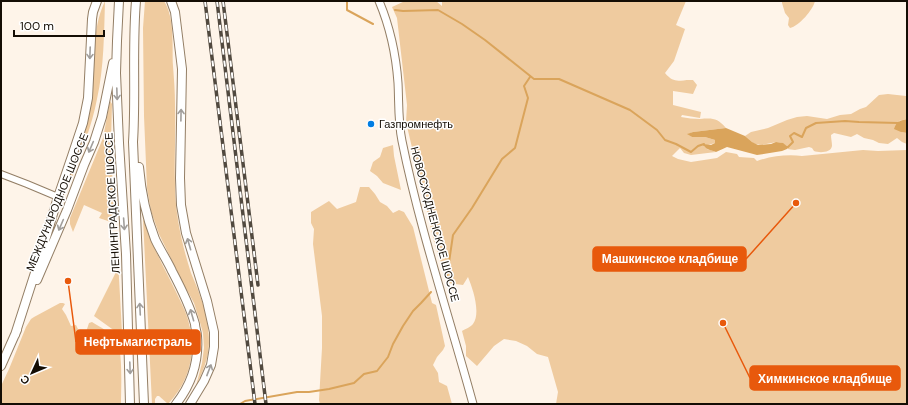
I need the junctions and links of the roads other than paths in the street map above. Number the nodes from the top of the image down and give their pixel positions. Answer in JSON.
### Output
{"nodes":[{"id":1,"x":97,"y":1,"type":"edge"},
{"id":2,"x":119,"y":1,"type":"edge"},
{"id":3,"x":136,"y":1,"type":"edge"},
{"id":4,"x":171,"y":1,"type":"edge"},
{"id":5,"x":379,"y":1,"type":"edge"},
{"id":6,"x":117,"y":41,"type":"junction"},
{"id":7,"x":135,"y":116,"type":"junction"},
{"id":8,"x":1,"y":174,"type":"edge"},
{"id":9,"x":58,"y":197,"type":"junction"},
{"id":10,"x":15,"y":334,"type":"junction"},
{"id":11,"x":1,"y":366,"type":"edge"},
{"id":12,"x":130,"y":404,"type":"edge"},
{"id":13,"x":144,"y":404,"type":"edge"},
{"id":14,"x":176,"y":404,"type":"edge"},
{"id":15,"x":190,"y":404,"type":"edge"},
{"id":16,"x":473,"y":404,"type":"edge"}],
"edges":[{"from":1,"to":9,"type":"highway","one_way":true},
{"from":2,"to":6,"type":"highway","name":"ЛЕНИНГРАДСКОЕ ШОССЕ"},
{"from":3,"to":7,"type":"highway","name":"ЛЕНИНГРАДСКОЕ ШОССЕ"},
{"from":15,"to":4,"type":"highway","one_way":true},
{"from":5,"to":16,"type":"main road","name":"НОВОСХОДНЕНСКОЕ ШОССЕ"},
{"from":6,"to":10,"type":"highway","name":"МЕЖДУНАРОДНОЕ ШОССЕ","one_way":true},
{"from":6,"to":12,"type":"highway","name":"ЛЕНИНГРАДСКОЕ ШОССЕ","one_way":true},
{"from":13,"to":7,"type":"highway","name":"ЛЕНИНГРАДСКОЕ ШОССЕ","one_way":true},
{"from":14,"to":7,"type":"highway","one_way":true},
{"from":8,"to":9,"type":"street"},
{"from":9,"to":10,"type":"highway"},
{"from":10,"to":11,"type":"highway","name":"МЕЖДУНАРОДНОЕ ШОССЕ"}]}
